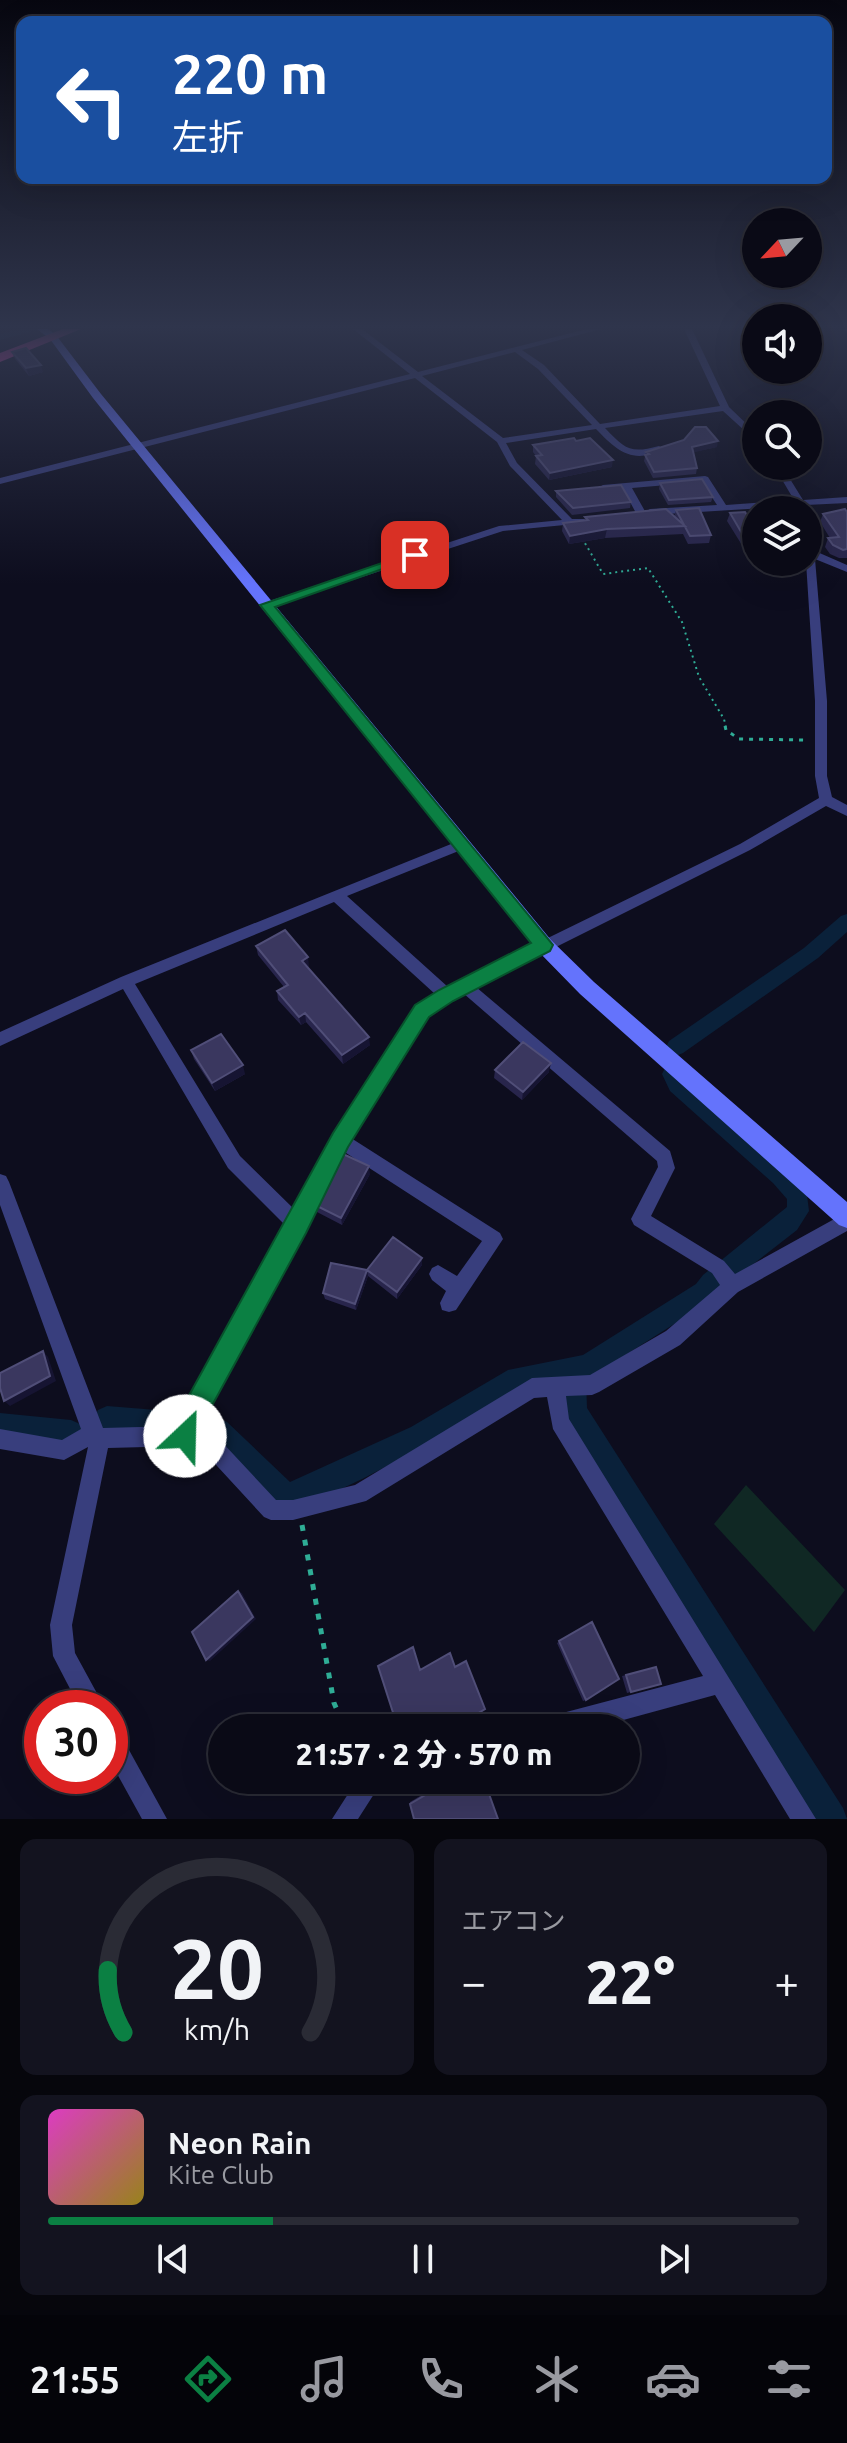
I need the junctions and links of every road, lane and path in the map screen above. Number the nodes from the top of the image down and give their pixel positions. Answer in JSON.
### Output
{"nodes":[{"id":1,"x":111,"y":414,"type":"edge"},
{"id":2,"x":261,"y":414,"type":"edge"},
{"id":3,"x":466,"y":414,"type":"edge"},
{"id":4,"x":586,"y":414,"type":"edge"},
{"id":5,"x":684,"y":414,"type":"edge"},
{"id":6,"x":599,"y":426,"type":"junction"},
{"id":7,"x":501,"y":441,"type":"junction"},
{"id":8,"x":136,"y":445,"type":"junction"},
{"id":9,"x":659,"y":449,"type":"edge"},
{"id":10,"x":0,"y":481,"type":"edge"},
{"id":11,"x":626,"y":486,"type":"junction"},
{"id":12,"x":584,"y":489,"type":"edge"},
{"id":13,"x":557,"y":492,"type":"edge"},
{"id":14,"x":543,"y":493,"type":"junction"},
{"id":15,"x":847,"y":500,"type":"edge"},
{"id":16,"x":822,"y":503,"type":"edge"},
{"id":17,"x":722,"y":506,"type":"junction"},
{"id":18,"x":742,"y":506,"type":"edge"},
{"id":19,"x":641,"y":513,"type":"junction"},
{"id":20,"x":627,"y":515,"type":"edge"},
{"id":21,"x":599,"y":518,"type":"edge"},
{"id":22,"x":570,"y":522,"type":"junction"},
{"id":23,"x":822,"y":558,"type":"edge"},
{"id":24,"x":847,"y":569,"type":"edge"},
{"id":25,"x":813,"y":576,"type":"edge"},
{"id":26,"x":267,"y":605,"type":"junction"},
{"id":27,"x":821,"y":740,"type":"junction"},
{"id":28,"x":826,"y":800,"type":"junction"},
{"id":29,"x":847,"y":811,"type":"edge"},
{"id":30,"x":461,"y":845,"type":"junction"},
{"id":31,"x":336,"y":895,"type":"junction"},
{"id":32,"x":544,"y":945,"type":"junction"},
{"id":33,"x":126,"y":981,"type":"junction"},
{"id":34,"x":465,"y":986,"type":"junction"},
{"id":35,"x":446,"y":995,"type":"junction"},
{"id":36,"x":0,"y":1039,"type":"edge"},
{"id":37,"x":340,"y":1140,"type":"junction"},
{"id":38,"x":0,"y":1182,"type":"edge"},
{"id":39,"x":847,"y":1219,"type":"edge"},
{"id":40,"x":298,"y":1225,"type":"junction"},
{"id":41,"x":438,"y":1274,"type":"dead end"},
{"id":42,"x":725,"y":1277,"type":"junction"},
{"id":43,"x":567,"y":1387,"type":"junction"},
{"id":44,"x":187,"y":1428,"type":"junction"},
{"id":45,"x":97,"y":1436,"type":"junction"},
{"id":46,"x":0,"y":1439,"type":"edge"},
{"id":47,"x":299,"y":1509,"type":"junction"},
{"id":48,"x":718,"y":1683,"type":"junction"},
{"id":49,"x":83,"y":1690,"type":"edge"},
{"id":50,"x":339,"y":1714,"type":"edge"},
{"id":51,"x":603,"y":1714,"type":"edge"},
{"id":52,"x":128,"y":1770,"type":"edge"},
{"id":53,"x":361,"y":1794,"type":"edge"},
{"id":54,"x":155,"y":1819,"type":"edge"},
{"id":55,"x":344,"y":1819,"type":"edge"},
{"id":56,"x":804,"y":1819,"type":"edge"}],
"edges":[{"from":1,"to":8,"type":"street"},
{"from":2,"to":8,"type":"street"},
{"from":3,"to":7,"type":"street"},
{"from":4,"to":6,"type":"street"},
{"from":5,"to":6,"type":"street"},
{"from":6,"to":7,"type":"street"},
{"from":6,"to":9,"type":"street"},
{"from":7,"to":14,"type":"street"},
{"from":8,"to":10,"type":"street"},
{"from":8,"to":26,"type":"street"},
{"from":11,"to":12,"type":"street"},
{"from":11,"to":17,"type":"street"},
{"from":11,"to":19,"type":"street"},
{"from":13,"to":14,"type":"street"},
{"from":14,"to":22,"type":"street"},
{"from":15,"to":16,"type":"street"},
{"from":17,"to":18,"type":"street"},
{"from":17,"to":19,"type":"street"},
{"from":19,"to":20,"type":"street"},
{"from":21,"to":22,"type":"street"},
{"from":22,"to":26,"type":"street"},
{"from":22,"to":27,"type":"path"},
{"from":23,"to":24,"type":"street"},
{"from":25,"to":27,"type":"street"},
{"from":26,"to":30,"type":"street"},
{"from":27,"to":28,"type":"street"},
{"from":28,"to":29,"type":"street"},
{"from":28,"to":32,"type":"street"},
{"from":30,"to":31,"type":"street"},
{"from":30,"to":32,"type":"street"},
{"from":31,"to":33,"type":"street"},
{"from":31,"to":35,"type":"street"},
{"from":32,"to":34,"type":"street"},
{"from":32,"to":39,"type":"street"},
{"from":33,"to":36,"type":"street"},
{"from":33,"to":40,"type":"street"},
{"from":34,"to":35,"type":"street"},
{"from":34,"to":42,"type":"street"},
{"from":35,"to":37,"type":"street"},
{"from":37,"to":40,"type":"street"},
{"from":37,"to":41,"type":"street"},
{"from":38,"to":45,"type":"street"},
{"from":39,"to":42,"type":"street"},
{"from":40,"to":44,"type":"street"},
{"from":42,"to":43,"type":"street"},
{"from":43,"to":47,"type":"street"},
{"from":43,"to":48,"type":"street"},
{"from":44,"to":45,"type":"street"},
{"from":44,"to":47,"type":"street"},
{"from":45,"to":46,"type":"street"},
{"from":45,"to":49,"type":"street"},
{"from":47,"to":50,"type":"path"},
{"from":48,"to":51,"type":"street"},
{"from":48,"to":56,"type":"street"},
{"from":52,"to":54,"type":"street"},
{"from":53,"to":55,"type":"street"}]}
